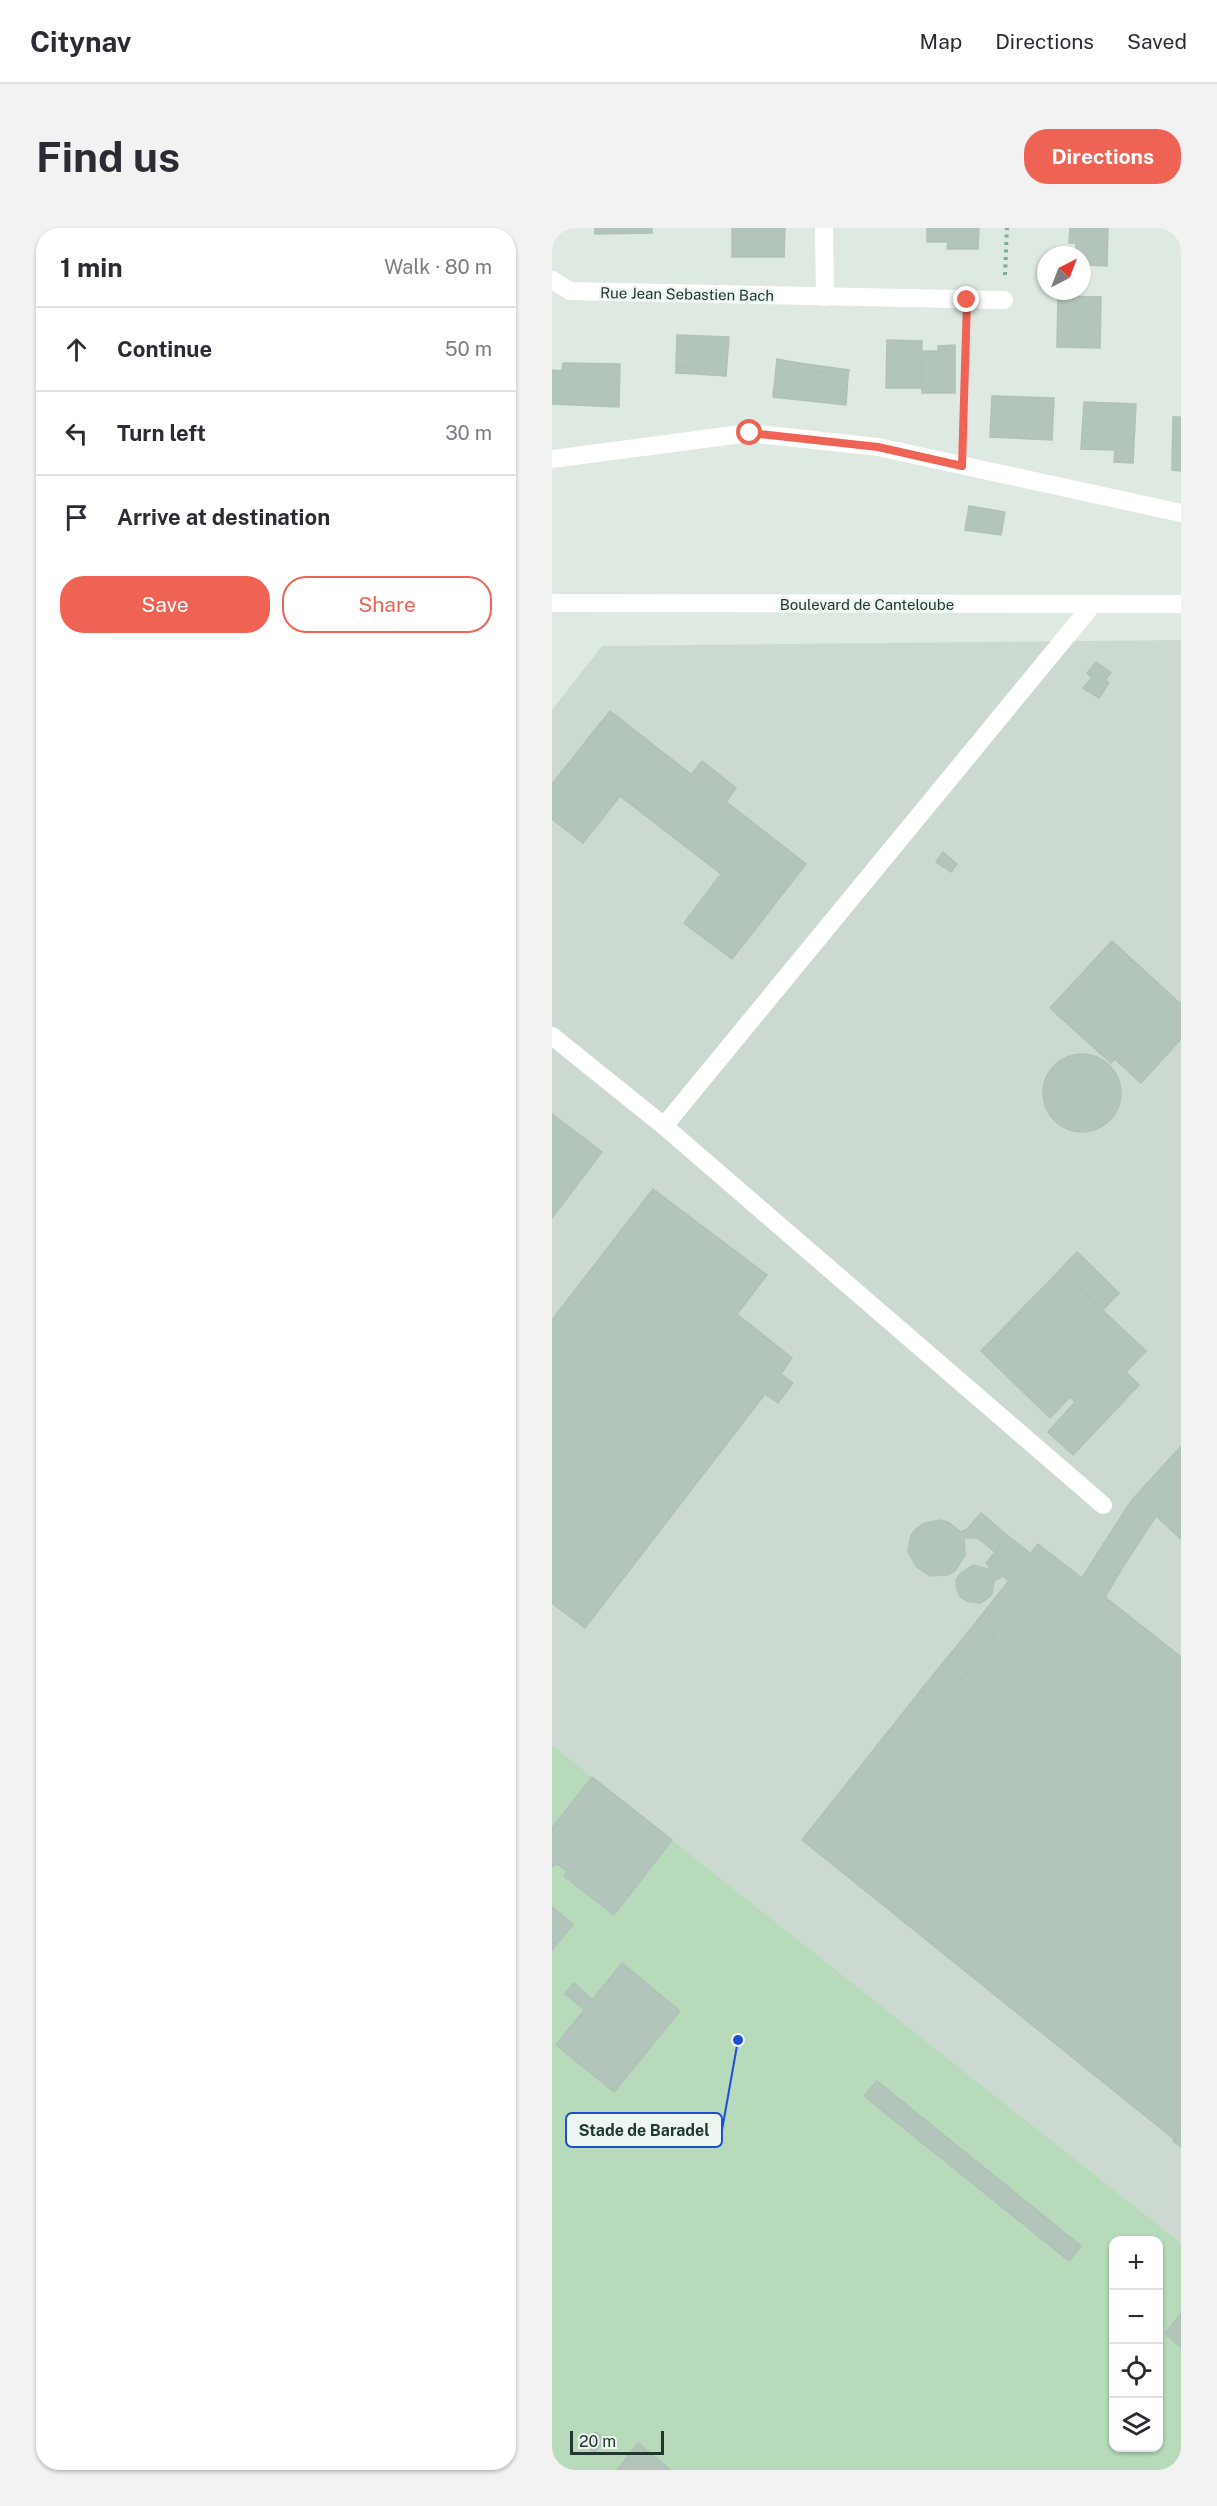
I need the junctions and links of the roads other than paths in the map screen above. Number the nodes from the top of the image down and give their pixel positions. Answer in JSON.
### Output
{"nodes":[{"id":1,"x":824,"y":228,"type":"edge"},
{"id":2,"x":552,"y":280,"type":"edge"},
{"id":3,"x":825,"y":297,"type":"junction"},
{"id":4,"x":1004,"y":300,"type":"road end"},
{"id":5,"x":552,"y":459,"type":"edge"},
{"id":6,"x":1181,"y":513,"type":"edge"},
{"id":7,"x":552,"y":603,"type":"edge"},
{"id":8,"x":1093,"y":604,"type":"junction"},
{"id":9,"x":1181,"y":604,"type":"edge"},
{"id":10,"x":552,"y":1036,"type":"edge"},
{"id":11,"x":664,"y":1126,"type":"junction"},
{"id":12,"x":1102,"y":1504,"type":"dead end"}],
"edges":[{"from":1,"to":3,"type":"street"},
{"from":2,"to":3,"type":"street","name":"Rue Jean Sebastien Bach"},
{"from":3,"to":4,"type":"street","name":"Rue Jean Sebastien Bach"},
{"from":5,"to":6,"type":"street"},
{"from":7,"to":8,"type":"street","name":"Boulevard de Canteloube"},
{"from":8,"to":9,"type":"street","name":"Boulevard de Canteloube"},
{"from":8,"to":11,"type":"street"},
{"from":10,"to":11,"type":"street"},
{"from":11,"to":12,"type":"street"}]}
